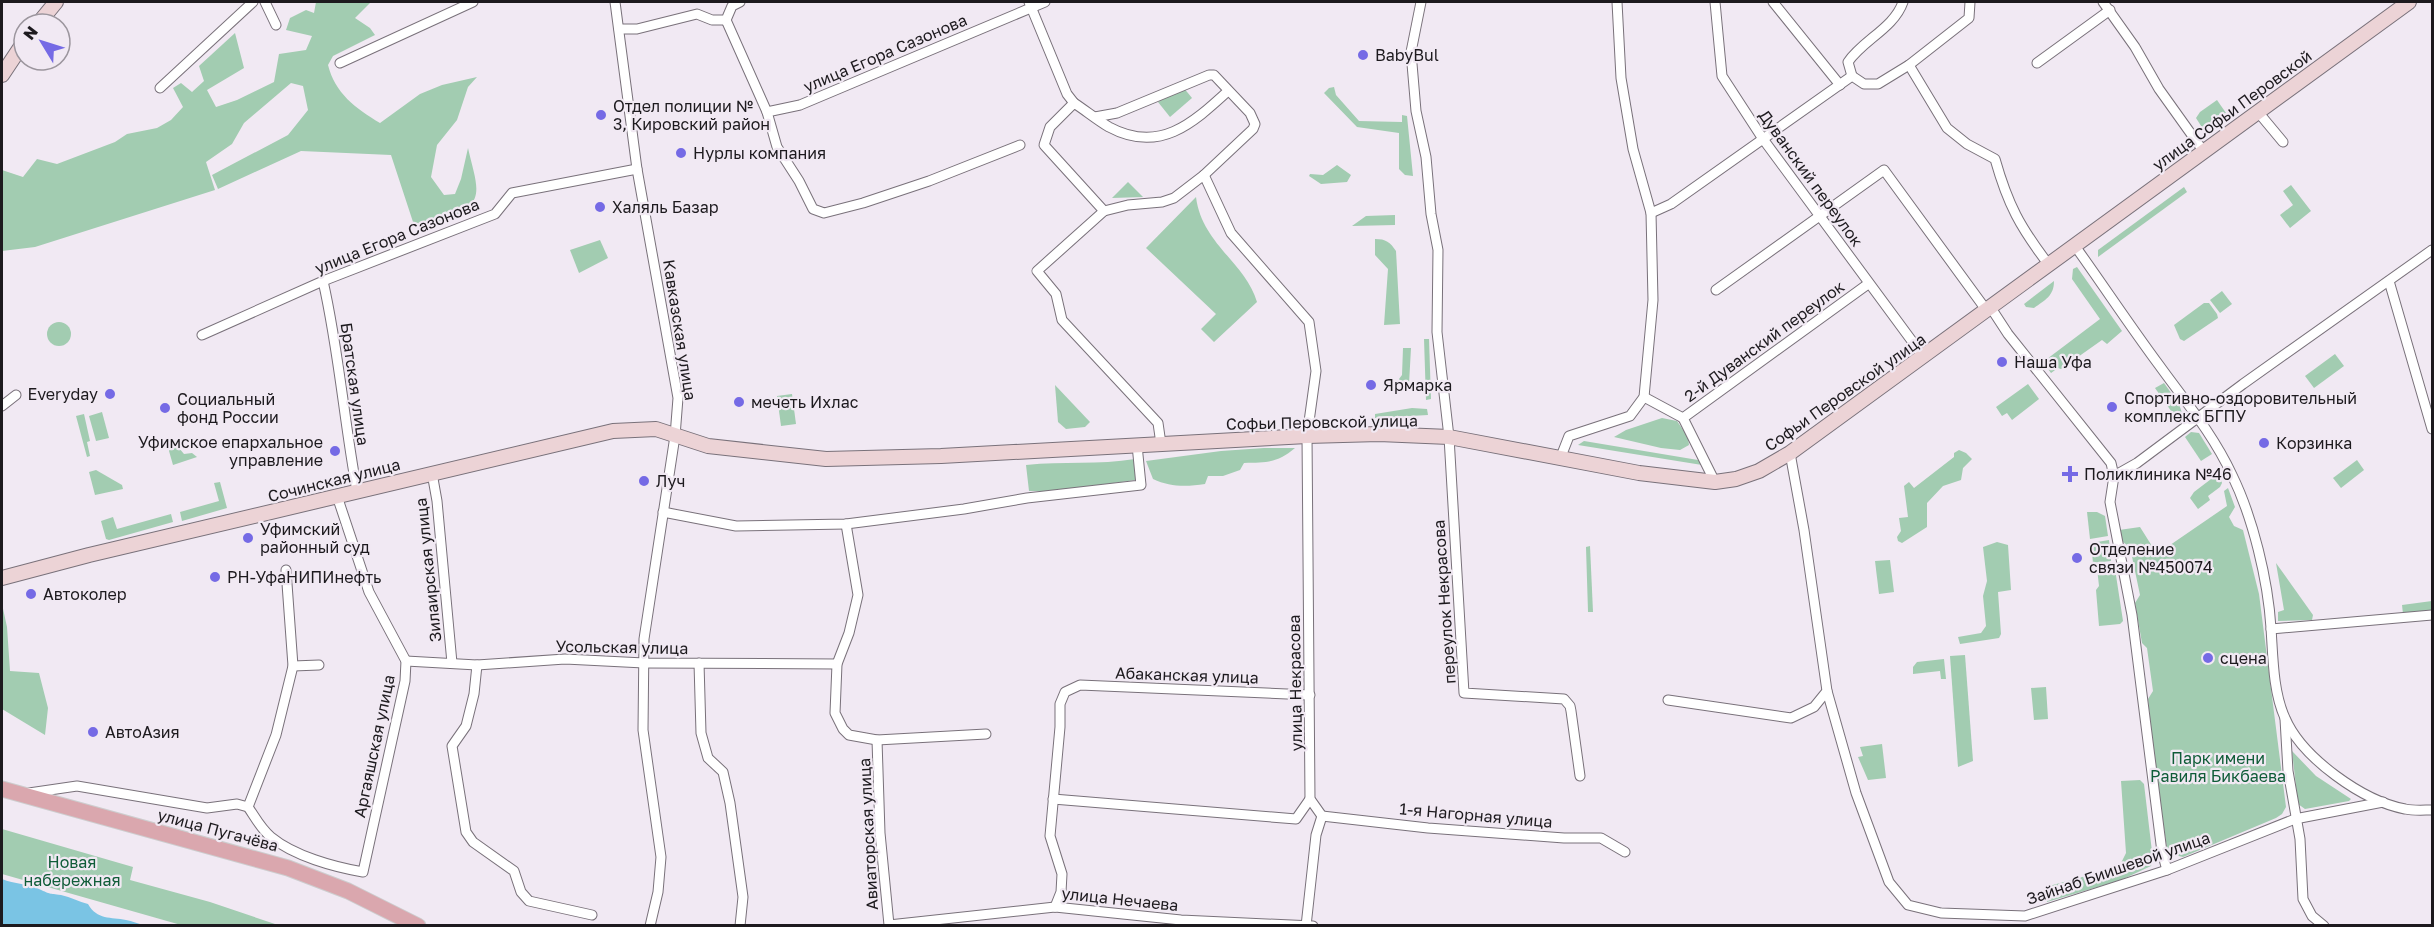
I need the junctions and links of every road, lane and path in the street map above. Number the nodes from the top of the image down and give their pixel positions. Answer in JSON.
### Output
{"nodes":[{"id":1,"x":254,"y":2,"type":"edge"},
{"id":2,"x":266,"y":2,"type":"edge"},
{"id":3,"x":473,"y":2,"type":"edge"},
{"id":4,"x":615,"y":2,"type":"edge"},
{"id":5,"x":740,"y":2,"type":"edge"},
{"id":6,"x":1045,"y":2,"type":"edge"},
{"id":7,"x":1421,"y":2,"type":"edge"},
{"id":8,"x":1617,"y":2,"type":"edge"},
{"id":9,"x":1715,"y":2,"type":"edge"},
{"id":10,"x":1773,"y":2,"type":"edge"},
{"id":11,"x":1904,"y":2,"type":"edge"},
{"id":12,"x":1970,"y":2,"type":"edge"},
{"id":13,"x":2103,"y":2,"type":"edge"},
{"id":14,"x":2409,"y":2,"type":"edge"},
{"id":15,"x":1031,"y":5,"type":"edge"},
{"id":16,"x":2110,"y":10,"type":"junction"},
{"id":17,"x":726,"y":20,"type":"junction"},
{"id":18,"x":276,"y":25,"type":"dead end"},
{"id":19,"x":619,"y":29,"type":"junction"},
{"id":20,"x":12,"y":60,"type":"edge"},
{"id":21,"x":340,"y":63,"type":"dead end"},
{"id":22,"x":2037,"y":63,"type":"dead end"},
{"id":23,"x":1909,"y":65,"type":"junction"},
{"id":24,"x":2,"y":75,"type":"edge"},
{"id":25,"x":1852,"y":76,"type":"junction"},
{"id":26,"x":1840,"y":85,"type":"junction"},
{"id":27,"x":159,"y":88,"type":"dead end"},
{"id":28,"x":1228,"y":91,"type":"junction"},
{"id":29,"x":1074,"y":103,"type":"junction"},
{"id":30,"x":767,"y":112,"type":"junction"},
{"id":31,"x":2258,"y":112,"type":"junction"},
{"id":32,"x":1095,"y":117,"type":"junction"},
{"id":33,"x":1763,"y":139,"type":"junction"},
{"id":34,"x":2283,"y":142,"type":"dead end"},
{"id":35,"x":1020,"y":145,"type":"dead end"},
{"id":36,"x":2204,"y":152,"type":"junction"},
{"id":37,"x":637,"y":169,"type":"junction"},
{"id":38,"x":1204,"y":175,"type":"junction"},
{"id":39,"x":1104,"y":211,"type":"junction"},
{"id":40,"x":1651,"y":213,"type":"junction"},
{"id":41,"x":1818,"y":215,"type":"junction"},
{"id":42,"x":2075,"y":246,"type":"junction"},
{"id":43,"x":2433,"y":250,"type":"edge"},
{"id":44,"x":2049,"y":265,"type":"junction"},
{"id":45,"x":2389,"y":281,"type":"junction"},
{"id":46,"x":323,"y":282,"type":"junction"},
{"id":47,"x":1868,"y":284,"type":"junction"},
{"id":48,"x":1716,"y":290,"type":"dead end"},
{"id":49,"x":1989,"y":309,"type":"junction"},
{"id":50,"x":202,"y":335,"type":"dead end"},
{"id":51,"x":1923,"y":356,"type":"junction"},
{"id":52,"x":16,"y":395,"type":"dead end"},
{"id":53,"x":1644,"y":398,"type":"junction"},
{"id":54,"x":2,"y":405,"type":"edge"},
{"id":55,"x":2198,"y":417,"type":"junction"},
{"id":56,"x":1683,"y":418,"type":"junction"},
{"id":57,"x":2433,"y":429,"type":"edge"},
{"id":58,"x":675,"y":436,"type":"junction"},
{"id":59,"x":1307,"y":436,"type":"junction"},
{"id":60,"x":1449,"y":437,"type":"junction"},
{"id":61,"x":1161,"y":444,"type":"junction"},
{"id":62,"x":1137,"y":446,"type":"junction"},
{"id":63,"x":1790,"y":453,"type":"junction"},
{"id":64,"x":1560,"y":459,"type":"junction"},
{"id":65,"x":432,"y":474,"type":"junction"},
{"id":66,"x":2114,"y":476,"type":"junction"},
{"id":67,"x":1715,"y":482,"type":"junction"},
{"id":68,"x":357,"y":491,"type":"junction"},
{"id":69,"x":337,"y":496,"type":"junction"},
{"id":70,"x":663,"y":512,"type":"junction"},
{"id":71,"x":846,"y":524,"type":"junction"},
{"id":72,"x":286,"y":570,"type":"dead end"},
{"id":73,"x":2,"y":578,"type":"edge"},
{"id":74,"x":2433,"y":615,"type":"edge"},
{"id":75,"x":2271,"y":629,"type":"junction"},
{"id":76,"x":406,"y":661,"type":"junction"},
{"id":77,"x":452,"y":663,"type":"junction"},
{"id":78,"x":644,"y":663,"type":"junction"},
{"id":79,"x":699,"y":663,"type":"junction"},
{"id":80,"x":837,"y":664,"type":"junction"},
{"id":81,"x":318,"y":665,"type":"dead end"},
{"id":82,"x":477,"y":665,"type":"junction"},
{"id":83,"x":293,"y":666,"type":"junction"},
{"id":84,"x":1827,"y":691,"type":"junction"},
{"id":85,"x":1310,"y":694,"type":"junction"},
{"id":86,"x":1668,"y":700,"type":"dead end"},
{"id":87,"x":2285,"y":719,"type":"junction"},
{"id":88,"x":986,"y":734,"type":"dead end"},
{"id":89,"x":877,"y":740,"type":"junction"},
{"id":90,"x":1580,"y":776,"type":"dead end"},
{"id":91,"x":2,"y":789,"type":"edge"},
{"id":92,"x":20,"y":794,"type":"junction"},
{"id":93,"x":1053,"y":799,"type":"junction"},
{"id":94,"x":1310,"y":799,"type":"junction"},
{"id":95,"x":2383,"y":802,"type":"junction"},
{"id":96,"x":248,"y":807,"type":"junction"},
{"id":97,"x":2433,"y":810,"type":"edge"},
{"id":98,"x":1322,"y":816,"type":"junction"},
{"id":99,"x":2295,"y":819,"type":"junction"},
{"id":100,"x":1625,"y":852,"type":"dead end"},
{"id":101,"x":2167,"y":870,"type":"junction"},
{"id":102,"x":1055,"y":907,"type":"junction"},
{"id":103,"x":592,"y":915,"type":"dead end"},
{"id":104,"x":937,"y":922,"type":"edge"},
{"id":105,"x":889,"y":925,"type":"edge"},
{"id":106,"x":1306,"y":925,"type":"edge"},
{"id":107,"x":418,"y":926,"type":"edge"},
{"id":108,"x":650,"y":926,"type":"edge"},
{"id":109,"x":740,"y":926,"type":"edge"},
{"id":110,"x":1313,"y":926,"type":"edge"},
{"id":111,"x":2324,"y":926,"type":"edge"}],
"edges":[{"from":1,"to":27,"type":"street"},
{"from":2,"to":18,"type":"street"},
{"from":3,"to":21,"type":"street"},
{"from":4,"to":19,"type":"street","name":"Кавказская улица"},
{"from":5,"to":17,"type":"street"},
{"from":6,"to":15,"type":"street","name":"улица Егора Сазонова"},
{"from":7,"to":60,"type":"street"},
{"from":8,"to":40,"type":"street"},
{"from":9,"to":33,"type":"street","name":"Дуванский переулок"},
{"from":10,"to":26,"type":"street"},
{"from":11,"to":25,"type":"street"},
{"from":12,"to":23,"type":"street"},
{"from":13,"to":16,"type":"street"},
{"from":14,"to":31,"type":"main road","name":"улица Софьи Перовской"},
{"from":15,"to":29,"type":"street"},
{"from":15,"to":30,"type":"street","name":"улица Егора Сазонова"},
{"from":16,"to":22,"type":"street"},
{"from":16,"to":36,"type":"street"},
{"from":17,"to":19,"type":"street"},
{"from":17,"to":30,"type":"street"},
{"from":19,"to":37,"type":"street","name":"Кавказская улица"},
{"from":20,"to":24,"type":"main road"},
{"from":23,"to":25,"type":"street"},
{"from":23,"to":44,"type":"street"},
{"from":25,"to":26,"type":"street"},
{"from":26,"to":33,"type":"street"},
{"from":28,"to":32,"type":"street"},
{"from":28,"to":32,"type":"street"},
{"from":28,"to":38,"type":"street"},
{"from":29,"to":32,"type":"street"},
{"from":29,"to":39,"type":"street"},
{"from":30,"to":35,"type":"street"},
{"from":31,"to":34,"type":"street"},
{"from":31,"to":36,"type":"main road","name":"улица Софьи Перовской"},
{"from":33,"to":40,"type":"street"},
{"from":33,"to":41,"type":"street","name":"Дуванский переулок"},
{"from":36,"to":42,"type":"main road","name":"улица Софьи Перовской"},
{"from":37,"to":46,"type":"street","name":"улица Егора Сазонова"},
{"from":37,"to":58,"type":"street","name":"Кавказская улица"},
{"from":38,"to":39,"type":"street"},
{"from":38,"to":59,"type":"street","name":"улица Некрасова"},
{"from":39,"to":61,"type":"street"},
{"from":40,"to":53,"type":"street"},
{"from":41,"to":47,"type":"street","name":"Дуванский переулок"},
{"from":41,"to":48,"type":"street"},
{"from":41,"to":49,"type":"street"},
{"from":42,"to":44,"type":"main road","name":"Софьи Перовской улица"},
{"from":42,"to":55,"type":"street","name":"Зайнаб Биишевой улица"},
{"from":43,"to":45,"type":"street"},
{"from":44,"to":49,"type":"main road","name":"Софьи Перовской улица"},
{"from":45,"to":55,"type":"street"},
{"from":45,"to":57,"type":"street"},
{"from":46,"to":50,"type":"street","name":"улица Егора Сазонова"},
{"from":46,"to":68,"type":"street","name":"Братская улица"},
{"from":47,"to":51,"type":"street","name":"Дуванский переулок"},
{"from":47,"to":56,"type":"street","name":"2-й Дуванский переулок"},
{"from":49,"to":51,"type":"main road","name":"Софьи Перовской улица"},
{"from":49,"to":66,"type":"street"},
{"from":51,"to":63,"type":"main road","name":"Софьи Перовской улица"},
{"from":52,"to":54,"type":"street"},
{"from":53,"to":56,"type":"street","name":"2-й Дуванский переулок"},
{"from":53,"to":64,"type":"street"},
{"from":55,"to":66,"type":"street"},
{"from":55,"to":75,"type":"street","name":"Зайнаб Биишевой улица"},
{"from":56,"to":67,"type":"street"},
{"from":58,"to":62,"type":"main road","name":"Софьи Перовской улица"},
{"from":58,"to":65,"type":"main road","name":"Сочинская улица"},
{"from":58,"to":70,"type":"street","name":"Кавказская улица"},
{"from":59,"to":60,"type":"main road","name":"Софьи Перовской улица"},
{"from":59,"to":61,"type":"main road","name":"Софьи Перовской улица"},
{"from":59,"to":85,"type":"street","name":"улица Некрасова"},
{"from":60,"to":64,"type":"main road","name":"Софьи Перовской улица"},
{"from":60,"to":90,"type":"street","name":"переулок Некрасова"},
{"from":61,"to":62,"type":"main road","name":"Софьи Перовской улица"},
{"from":62,"to":71,"type":"street"},
{"from":63,"to":67,"type":"main road","name":"Софьи Перовской улица"},
{"from":63,"to":84,"type":"street","name":"Зайнаб Биишевой улица"},
{"from":64,"to":67,"type":"main road","name":"Софьи Перовской улица"},
{"from":65,"to":68,"type":"main road","name":"Сочинская улица"},
{"from":65,"to":77,"type":"street","name":"Зилаирская улица"},
{"from":66,"to":101,"type":"street"},
{"from":68,"to":69,"type":"main road","name":"Сочинская улица"},
{"from":69,"to":73,"type":"main road","name":"Сочинская улица"},
{"from":69,"to":76,"type":"street","name":"Аргаяшская улица"},
{"from":70,"to":71,"type":"street"},
{"from":70,"to":78,"type":"street","name":"Кавказская улица"},
{"from":71,"to":80,"type":"street","name":"Авиаторская улица"},
{"from":72,"to":83,"type":"street"},
{"from":74,"to":75,"type":"street"},
{"from":75,"to":87,"type":"street","name":"Зайнаб Биишевой улица"},
{"from":76,"to":77,"type":"street","name":"Усольская улица"},
{"from":76,"to":96,"type":"street","name":"Аргаяшская улица"},
{"from":77,"to":82,"type":"street","name":"Усольская улица"},
{"from":78,"to":79,"type":"street","name":"Усольская улица"},
{"from":78,"to":82,"type":"street","name":"Усольская улица"},
{"from":78,"to":108,"type":"street","name":"Кавказская улица"},
{"from":79,"to":80,"type":"street","name":"Усольская улица"},
{"from":79,"to":109,"type":"street"},
{"from":80,"to":89,"type":"street","name":"Авиаторская улица"},
{"from":81,"to":83,"type":"street"},
{"from":82,"to":103,"type":"street"},
{"from":83,"to":96,"type":"street"},
{"from":84,"to":86,"type":"street"},
{"from":84,"to":101,"type":"street","name":"Зайнаб Биишевой улица"},
{"from":85,"to":93,"type":"street","name":"Абаканская улица"},
{"from":85,"to":94,"type":"street","name":"улица Некрасова"},
{"from":87,"to":95,"type":"street","name":"Зайнаб Биишевой улица"},
{"from":87,"to":99,"type":"street"},
{"from":88,"to":89,"type":"street","name":"Авиаторская улица"},
{"from":89,"to":105,"type":"street","name":"Авиаторская улица"},
{"from":91,"to":92,"type":"main road","name":"улица Пугачёва"},
{"from":92,"to":96,"type":"street"},
{"from":92,"to":107,"type":"main road","name":"улица Пугачёва"},
{"from":93,"to":94,"type":"street"},
{"from":93,"to":102,"type":"street"},
{"from":94,"to":98,"type":"street"},
{"from":95,"to":97,"type":"street","name":"Зайнаб Биишевой улица"},
{"from":95,"to":99,"type":"street","name":"Зайнаб Биишевой улица"},
{"from":98,"to":100,"type":"street","name":"1-я Нагорная улица"},
{"from":98,"to":106,"type":"street"},
{"from":99,"to":101,"type":"street","name":"Зайнаб Биишевой улица"},
{"from":99,"to":111,"type":"street"},
{"from":102,"to":104,"type":"street","name":"улица Нечаева"},
{"from":102,"to":106,"type":"street","name":"улица Нечаева"},
{"from":104,"to":105,"type":"street","name":"улица Нечаева"},
{"from":106,"to":110,"type":"street","name":"улица Нечаева"}]}
